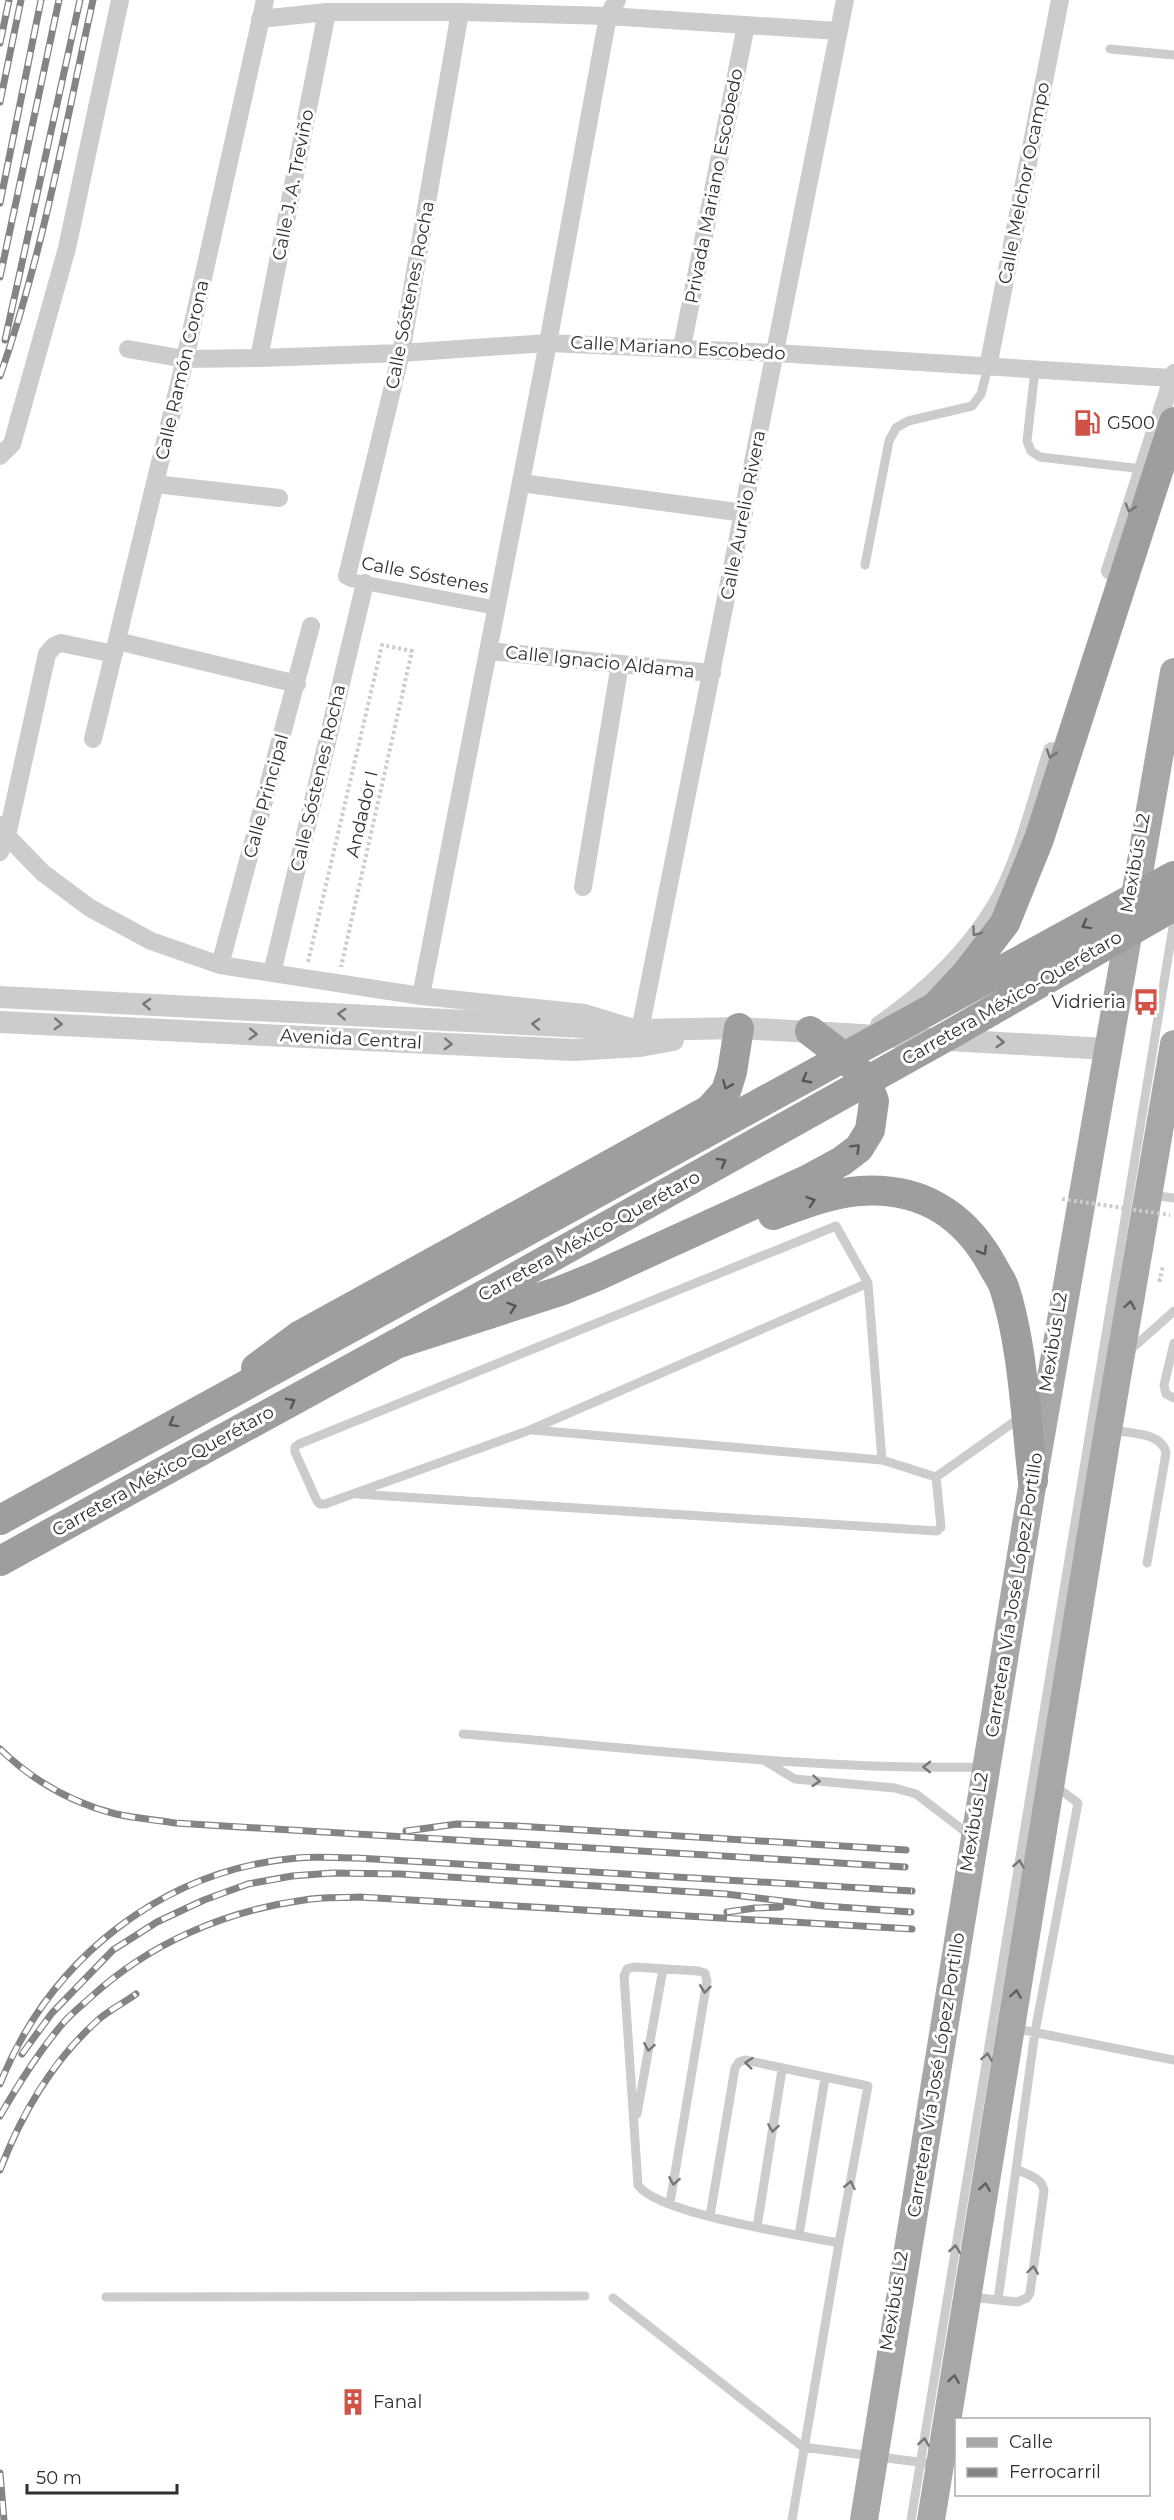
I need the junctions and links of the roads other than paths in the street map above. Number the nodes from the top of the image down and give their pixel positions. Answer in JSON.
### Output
{"nodes":[{"id":1,"x":120,"y":0,"type":"edge"},
{"id":2,"x":265,"y":0,"type":"edge"},
{"id":3,"x":617,"y":0,"type":"edge"},
{"id":4,"x":845,"y":0,"type":"edge"},
{"id":5,"x":1060,"y":0,"type":"edge"},
{"id":6,"x":409,"y":6,"type":"edge"},
{"id":7,"x":327,"y":12,"type":"junction"},
{"id":8,"x":460,"y":12,"type":"junction"},
{"id":9,"x":608,"y":16,"type":"junction"},
{"id":10,"x":260,"y":20,"type":"junction"},
{"id":11,"x":746,"y":26,"type":"junction"},
{"id":12,"x":838,"y":31,"type":"junction"},
{"id":13,"x":1110,"y":49,"type":"dead end"},
{"id":14,"x":1174,"y":55,"type":"edge"},
{"id":15,"x":548,"y":343,"type":"junction"},
{"id":16,"x":682,"y":347,"type":"junction"},
{"id":17,"x":128,"y":349,"type":"dead end"},
{"id":18,"x":776,"y":352,"type":"junction"},
{"id":19,"x":401,"y":353,"type":"junction"},
{"id":20,"x":259,"y":358,"type":"junction"},
{"id":21,"x":185,"y":359,"type":"junction"},
{"id":22,"x":988,"y":367,"type":"junction"},
{"id":23,"x":1035,"y":370,"type":"junction"},
{"id":24,"x":1172,"y":375,"type":"edge"},
{"id":25,"x":1174,"y":422,"type":"edge"},
{"id":26,"x":0,"y":456,"type":"edge"},
{"id":27,"x":1142,"y":469,"type":"junction"},
{"id":28,"x":521,"y":483,"type":"junction"},
{"id":29,"x":155,"y":484,"type":"junction"},
{"id":30,"x":279,"y":498,"type":"dead end"},
{"id":31,"x":744,"y":513,"type":"junction"},
{"id":32,"x":865,"y":565,"type":"dead end"},
{"id":33,"x":347,"y":576,"type":"joint"},
{"id":34,"x":365,"y":583,"type":"junction"},
{"id":35,"x":497,"y":608,"type":"junction"},
{"id":36,"x":311,"y":626,"type":"dead end"},
{"id":37,"x":115,"y":647,"type":"junction"},
{"id":38,"x":489,"y":651,"type":"junction"},
{"id":39,"x":620,"y":664,"type":"junction"},
{"id":40,"x":1174,"y":672,"type":"edge"},
{"id":41,"x":712,"y":673,"type":"junction"},
{"id":42,"x":297,"y":684,"type":"junction"},
{"id":43,"x":93,"y":739,"type":"dead end"},
{"id":44,"x":2,"y":838,"type":"edge"},
{"id":45,"x":1161,"y":878,"type":"edge"},
{"id":46,"x":583,"y":887,"type":"dead end"},
{"id":47,"x":1145,"y":902,"type":"dead end"},
{"id":48,"x":1174,"y":906,"type":"edge"},
{"id":49,"x":1143,"y":914,"type":"dead end"},
{"id":50,"x":1174,"y":921,"type":"edge"},
{"id":51,"x":220,"y":965,"type":"junction"},
{"id":52,"x":272,"y":973,"type":"junction"},
{"id":53,"x":421,"y":996,"type":"junction"},
{"id":54,"x":0,"y":997,"type":"edge"},
{"id":55,"x":931,"y":1011,"type":"junction"},
{"id":56,"x":0,"y":1022,"type":"edge"},
{"id":57,"x":739,"y":1028,"type":"junction"},
{"id":58,"x":700,"y":1029,"type":"junction"},
{"id":59,"x":640,"y":1030,"type":"junction"},
{"id":60,"x":810,"y":1031,"type":"junction"},
{"id":61,"x":858,"y":1033,"type":"junction"},
{"id":62,"x":1174,"y":1044,"type":"edge"},
{"id":63,"x":1107,"y":1049,"type":"junction"},
{"id":64,"x":1168,"y":1108,"type":"edge"},
{"id":65,"x":1108,"y":1113,"type":"dead end"},
{"id":66,"x":1161,"y":1196,"type":"edge"},
{"id":67,"x":597,"y":1276,"type":"junction"},
{"id":68,"x":868,"y":1283,"type":"junction"},
{"id":69,"x":1174,"y":1311,"type":"edge"},
{"id":70,"x":396,"y":1344,"type":"junction"},
{"id":71,"x":1173,"y":1348,"type":"edge"},
{"id":72,"x":1122,"y":1353,"type":"junction"},
{"id":73,"x":1174,"y":1398,"type":"edge"},
{"id":74,"x":207,"y":1404,"type":"junction"},
{"id":75,"x":1025,"y":1414,"type":"junction"},
{"id":76,"x":531,"y":1430,"type":"junction"},
{"id":77,"x":1108,"y":1430,"type":"junction"},
{"id":78,"x":882,"y":1460,"type":"junction"},
{"id":79,"x":936,"y":1477,"type":"junction"},
{"id":80,"x":1033,"y":1481,"type":"junction"},
{"id":81,"x":351,"y":1494,"type":"junction"},
{"id":82,"x":0,"y":1520,"type":"edge"},
{"id":83,"x":0,"y":1561,"type":"edge"},
{"id":84,"x":1147,"y":1563,"type":"dead end"},
{"id":85,"x":463,"y":1734,"type":"dead end"},
{"id":86,"x":763,"y":1759,"type":"junction"},
{"id":87,"x":986,"y":1767,"type":"junction"},
{"id":88,"x":974,"y":1839,"type":"junction"},
{"id":89,"x":663,"y":1969,"type":"junction"},
{"id":90,"x":1023,"y":2030,"type":"junction"},
{"id":91,"x":1174,"y":2060,"type":"edge"},
{"id":92,"x":782,"y":2070,"type":"junction"},
{"id":93,"x":825,"y":2078,"type":"junction"},
{"id":94,"x":634,"y":2129,"type":"junction"},
{"id":95,"x":1016,"y":2169,"type":"junction"},
{"id":96,"x":670,"y":2204,"type":"junction"},
{"id":97,"x":710,"y":2216,"type":"junction"},
{"id":98,"x":757,"y":2227,"type":"junction"},
{"id":99,"x":799,"y":2235,"type":"junction"},
{"id":100,"x":839,"y":2243,"type":"junction"},
{"id":101,"x":585,"y":2296,"type":"dead end"},
{"id":102,"x":106,"y":2297,"type":"dead end"},
{"id":103,"x":968,"y":2297,"type":"junction"},
{"id":104,"x":613,"y":2298,"type":"dead end"},
{"id":105,"x":998,"y":2300,"type":"junction"},
{"id":106,"x":804,"y":2446,"type":"junction"},
{"id":107,"x":883,"y":2457,"type":"junction"},
{"id":108,"x":930,"y":2464,"type":"junction"},
{"id":109,"x":792,"y":2520,"type":"edge"},
{"id":110,"x":864,"y":2520,"type":"edge"},
{"id":111,"x":911,"y":2520,"type":"edge"},
{"id":112,"x":931,"y":2520,"type":"edge"}],
"edges":[{"from":1,"to":26,"type":"street"},
{"from":2,"to":10,"type":"street","name":"Calle Ramón Corona"},
{"from":3,"to":9,"type":"street"},
{"from":4,"to":12,"type":"street","name":"Calle Aurelio Rivera"},
{"from":5,"to":22,"type":"street","name":"Calle Melchor Ocampo"},
{"from":6,"to":7,"type":"street"},
{"from":6,"to":8,"type":"street"},
{"from":7,"to":10,"type":"street"},
{"from":7,"to":20,"type":"street","name":"Calle J. A. Treviño"},
{"from":8,"to":9,"type":"street"},
{"from":8,"to":19,"type":"street","name":"Calle Sóstenes Rocha"},
{"from":9,"to":11,"type":"street"},
{"from":9,"to":15,"type":"street"},
{"from":10,"to":21,"type":"street","name":"Calle Ramón Corona"},
{"from":11,"to":12,"type":"street"},
{"from":11,"to":16,"type":"street","name":"Privada Mariano Escobedo"},
{"from":12,"to":18,"type":"street","name":"Calle Aurelio Rivera"},
{"from":13,"to":14,"type":"lane"},
{"from":15,"to":16,"type":"street","name":"Calle Mariano Escobedo"},
{"from":15,"to":19,"type":"street","name":"Calle Mariano Escobedo"},
{"from":15,"to":28,"type":"street"},
{"from":16,"to":18,"type":"street","name":"Calle Mariano Escobedo"},
{"from":17,"to":21,"type":"street"},
{"from":18,"to":22,"type":"street","name":"Calle Mariano Escobedo"},
{"from":18,"to":31,"type":"street","name":"Calle Aurelio Rivera"},
{"from":19,"to":20,"type":"street","name":"Calle Mariano Escobedo"},
{"from":19,"to":33,"type":"street","name":"Calle Sóstenes Rocha"},
{"from":20,"to":21,"type":"street","name":"Calle Mariano Escobedo"},
{"from":21,"to":29,"type":"street","name":"Calle Ramón Corona"},
{"from":22,"to":23,"type":"street","name":"Calle Mariano Escobedo"},
{"from":22,"to":32,"type":"lane"},
{"from":23,"to":24,"type":"street","name":"Calle Mariano Escobedo"},
{"from":23,"to":27,"type":"lane"},
{"from":24,"to":27,"type":"street"},
{"from":25,"to":55,"type":"highway","bridge":true},
{"from":27,"to":61,"type":"street","one_way":true},
{"from":28,"to":31,"type":"street"},
{"from":28,"to":35,"type":"street"},
{"from":29,"to":30,"type":"street"},
{"from":29,"to":37,"type":"street","name":"Calle Ramón Corona"},
{"from":31,"to":41,"type":"street","name":"Calle Aurelio Rivera"},
{"from":33,"to":34,"type":"street","name":"Calle Sóstenes"},
{"from":34,"to":35,"type":"street","name":"Calle Sóstenes"},
{"from":34,"to":52,"type":"street","name":"Calle Sóstenes Rocha"},
{"from":35,"to":38,"type":"street"},
{"from":36,"to":42,"type":"street","name":"Calle Principal"},
{"from":37,"to":42,"type":"street"},
{"from":37,"to":43,"type":"street","name":"Calle Ramón Corona"},
{"from":37,"to":44,"type":"street"},
{"from":38,"to":39,"type":"street","name":"Calle Ignacio Aldama"},
{"from":38,"to":53,"type":"street"},
{"from":39,"to":41,"type":"street","name":"Calle Ignacio Aldama"},
{"from":39,"to":46,"type":"street"},
{"from":40,"to":63,"type":"main road","name":"Carretera Vía José López Portillo"},
{"from":41,"to":59,"type":"street","name":"Calle Aurelio Rivera"},
{"from":42,"to":51,"type":"street","name":"Calle Principal"},
{"from":44,"to":51,"type":"street"},
{"from":45,"to":47,"type":"lane","name":"Mexibús L2"},
{"from":45,"to":55,"type":"highway","name":"Carretera México-Querétaro","one_way":true,"bridge":true},
{"from":70,"to":48,"type":"highway","name":"Carretera México-Querétaro","one_way":true,"bridge":true},
{"from":49,"to":65,"type":"lane","name":"Mexibús L2"},
{"from":108,"to":50,"type":"lane","one_way":true},
{"from":51,"to":52,"type":"street"},
{"from":52,"to":53,"type":"street"},
{"from":53,"to":59,"type":"street"},
{"from":59,"to":54,"type":"street","name":"Avenida Central","one_way":true},
{"from":55,"to":74,"type":"highway","name":"Carretera México-Querétaro","one_way":true,"bridge":true},
{"from":56,"to":58,"type":"street","name":"Avenida Central","one_way":true},
{"from":57,"to":58,"type":"street","name":"Avenida Central"},
{"from":57,"to":60,"type":"street","name":"Avenida Central"},
{"from":57,"to":74,"type":"highway","one_way":true,"bridge":true},
{"from":58,"to":59,"type":"street","name":"Avenida Central"},
{"from":60,"to":61,"type":"street","name":"Avenida Central"},
{"from":67,"to":60,"type":"highway","one_way":true},
{"from":61,"to":63,"type":"street","name":"Avenida Central","one_way":true},
{"from":62,"to":64,"type":"main road"},
{"from":63,"to":80,"type":"main road","name":"Carretera Vía José López Portillo"},
{"from":64,"to":66,"type":"main road"},
{"from":72,"to":66,"type":"main road","one_way":true},
{"from":70,"to":67,"type":"highway","one_way":true,"bridge":true},
{"from":67,"to":75,"type":"highway","one_way":true},
{"from":68,"to":76,"type":"lane"},
{"from":68,"to":78,"type":"lane"},
{"from":68,"to":81,"type":"lane"},
{"from":69,"to":72,"type":"lane"},
{"from":83,"to":70,"type":"highway","name":"Carretera México-Querétaro","one_way":true},
{"from":71,"to":73,"type":"lane"},
{"from":72,"to":77,"type":"main road"},
{"from":74,"to":82,"type":"highway","name":"Carretera México-Querétaro","one_way":true,"bridge":true},
{"from":75,"to":79,"type":"lane"},
{"from":75,"to":80,"type":"highway"},
{"from":76,"to":78,"type":"lane"},
{"from":76,"to":81,"type":"lane"},
{"from":77,"to":84,"type":"lane"},
{"from":77,"to":90,"type":"main road"},
{"from":78,"to":79,"type":"lane"},
{"from":79,"to":81,"type":"lane"},
{"from":80,"to":87,"type":"main road","name":"Carretera Vía José López Portillo"},
{"from":85,"to":86,"type":"lane"},
{"from":87,"to":86,"type":"lane","one_way":true},
{"from":86,"to":88,"type":"lane","one_way":true},
{"from":87,"to":88,"type":"main road","name":"Carretera Vía José López Portillo"},
{"from":88,"to":107,"type":"main road","name":"Carretera Vía José López Portillo"},
{"from":89,"to":94,"type":"lane","one_way":true},
{"from":89,"to":94,"type":"lane"},
{"from":89,"to":96,"type":"lane","one_way":true},
{"from":90,"to":91,"type":"lane"},
{"from":90,"to":95,"type":"lane"},
{"from":103,"to":90,"type":"main road","one_way":true},
{"from":92,"to":93,"type":"lane"},
{"from":92,"to":97,"type":"lane","one_way":true},
{"from":92,"to":98,"type":"lane","one_way":true},
{"from":93,"to":99,"type":"lane"},
{"from":100,"to":93,"type":"lane","one_way":true},
{"from":94,"to":96,"type":"lane"},
{"from":95,"to":105,"type":"lane"},
{"from":105,"to":95,"type":"lane","one_way":true},
{"from":96,"to":97,"type":"lane"},
{"from":97,"to":98,"type":"lane"},
{"from":98,"to":99,"type":"lane"},
{"from":99,"to":100,"type":"lane"},
{"from":100,"to":106,"type":"lane"},
{"from":101,"to":102,"type":"lane"},
{"from":103,"to":105,"type":"lane"},
{"from":108,"to":103,"type":"main road","one_way":true},
{"from":104,"to":106,"type":"lane"},
{"from":106,"to":107,"type":"lane"},
{"from":106,"to":109,"type":"lane"},
{"from":107,"to":108,"type":"lane"},
{"from":107,"to":110,"type":"main road","name":"Carretera Vía José López Portillo"},
{"from":108,"to":111,"type":"lane"},
{"from":108,"to":112,"type":"main road"}]}
